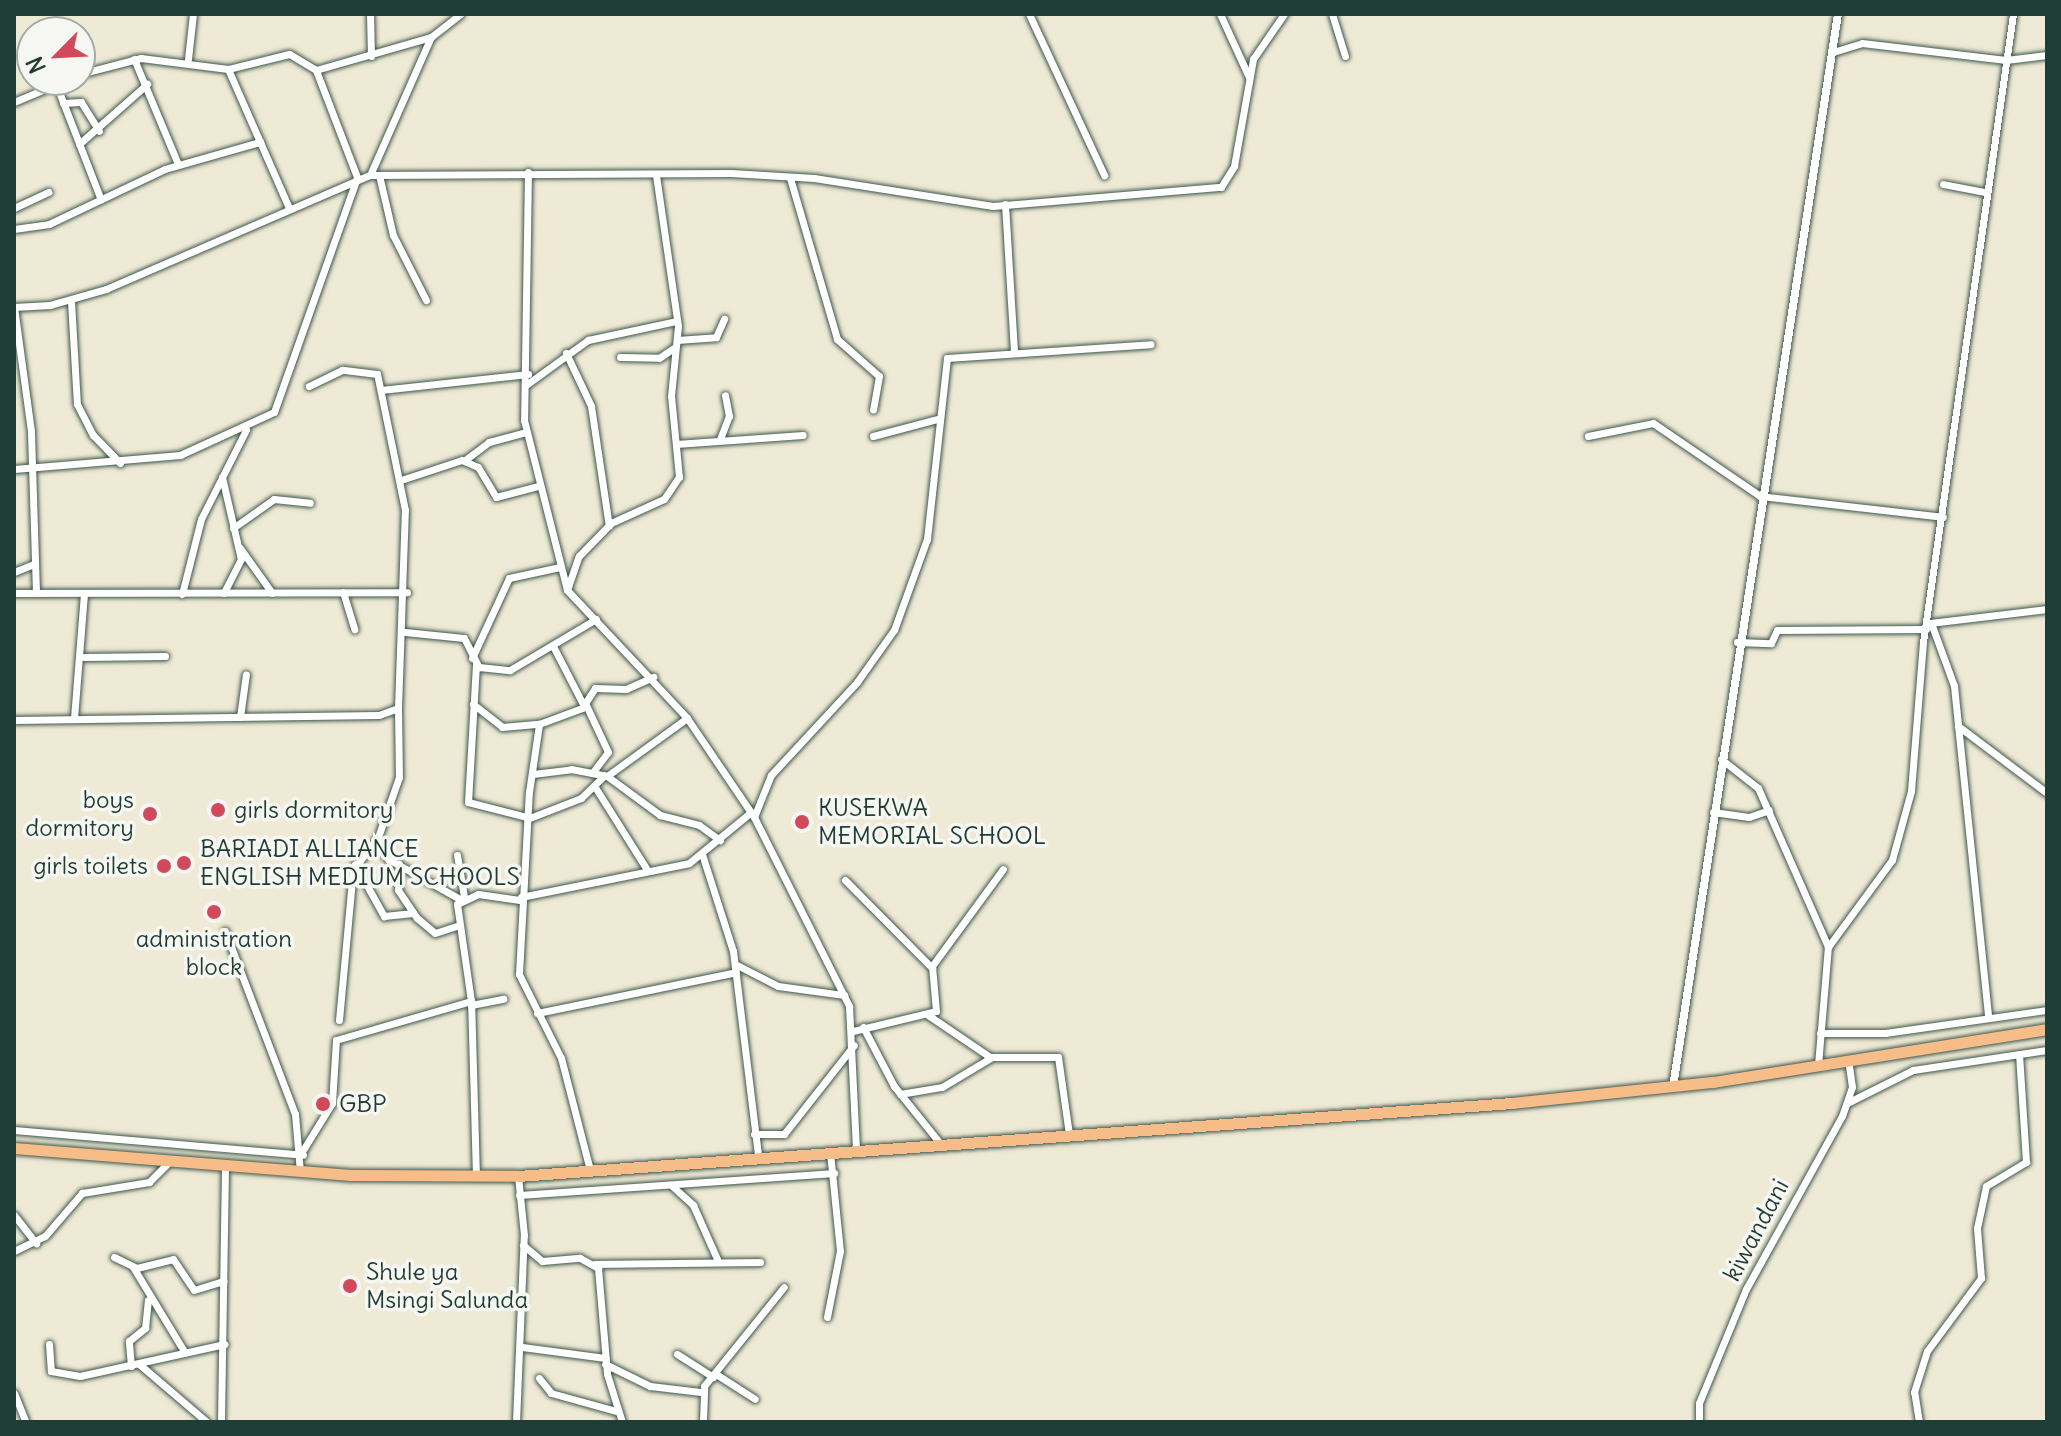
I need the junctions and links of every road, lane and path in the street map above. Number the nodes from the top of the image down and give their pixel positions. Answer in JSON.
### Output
{"nodes":[{"id":1,"x":193,"y":14,"type":"edge"},
{"id":2,"x":370,"y":14,"type":"edge"},
{"id":3,"x":460,"y":14,"type":"edge"},
{"id":4,"x":1029,"y":14,"type":"edge"},
{"id":5,"x":1220,"y":14,"type":"edge"},
{"id":6,"x":1284,"y":14,"type":"edge"},
{"id":7,"x":1332,"y":14,"type":"edge"},
{"id":8,"x":1838,"y":14,"type":"edge"},
{"id":9,"x":2013,"y":14,"type":"edge"},
{"id":10,"x":431,"y":37,"type":"junction"},
{"id":11,"x":1833,"y":52,"type":"junction"},
{"id":12,"x":2047,"y":55,"type":"edge"},
{"id":13,"x":371,"y":56,"type":"junction"},
{"id":14,"x":1345,"y":56,"type":"dead end"},
{"id":15,"x":134,"y":59,"type":"junction"},
{"id":16,"x":188,"y":59,"type":"junction"},
{"id":17,"x":2006,"y":60,"type":"junction"},
{"id":18,"x":228,"y":69,"type":"junction"},
{"id":19,"x":96,"y":70,"type":"edge"},
{"id":20,"x":316,"y":70,"type":"junction"},
{"id":21,"x":1250,"y":79,"type":"junction"},
{"id":22,"x":147,"y":84,"type":"junction"},
{"id":23,"x":60,"y":96,"type":"edge"},
{"id":24,"x":63,"y":103,"type":"junction"},
{"id":25,"x":99,"y":131,"type":"junction"},
{"id":26,"x":260,"y":142,"type":"junction"},
{"id":27,"x":79,"y":144,"type":"junction"},
{"id":28,"x":178,"y":164,"type":"junction"},
{"id":29,"x":528,"y":172,"type":"junction"},
{"id":30,"x":374,"y":175,"type":"junction"},
{"id":31,"x":656,"y":175,"type":"junction"},
{"id":32,"x":1104,"y":175,"type":"dead end"},
{"id":33,"x":357,"y":177,"type":"junction"},
{"id":34,"x":790,"y":178,"type":"junction"},
{"id":35,"x":1943,"y":184,"type":"dead end"},
{"id":36,"x":49,"y":192,"type":"dead end"},
{"id":37,"x":1984,"y":192,"type":"junction"},
{"id":38,"x":101,"y":200,"type":"junction"},
{"id":39,"x":1005,"y":204,"type":"junction"},
{"id":40,"x":14,"y":208,"type":"edge"},
{"id":41,"x":289,"y":208,"type":"junction"},
{"id":42,"x":14,"y":229,"type":"edge"},
{"id":43,"x":426,"y":300,"type":"dead end"},
{"id":44,"x":71,"y":301,"type":"junction"},
{"id":45,"x":724,"y":319,"type":"dead end"},
{"id":46,"x":677,"y":321,"type":"junction"},
{"id":47,"x":676,"y":343,"type":"junction"},
{"id":48,"x":1151,"y":344,"type":"dead end"},
{"id":49,"x":1014,"y":350,"type":"junction"},
{"id":50,"x":566,"y":353,"type":"junction"},
{"id":51,"x":620,"y":357,"type":"dead end"},
{"id":52,"x":528,"y":374,"type":"junction"},
{"id":53,"x":309,"y":386,"type":"dead end"},
{"id":54,"x":526,"y":386,"type":"junction"},
{"id":55,"x":381,"y":390,"type":"junction"},
{"id":56,"x":725,"y":395,"type":"dead end"},
{"id":57,"x":873,"y":409,"type":"dead end"},
{"id":58,"x":937,"y":419,"type":"junction"},
{"id":59,"x":248,"y":429,"type":"junction"},
{"id":60,"x":526,"y":432,"type":"junction"},
{"id":61,"x":803,"y":435,"type":"dead end"},
{"id":62,"x":873,"y":436,"type":"dead end"},
{"id":63,"x":1588,"y":436,"type":"dead end"},
{"id":64,"x":720,"y":439,"type":"junction"},
{"id":65,"x":676,"y":444,"type":"junction"},
{"id":66,"x":465,"y":460,"type":"junction"},
{"id":67,"x":120,"y":463,"type":"junction"},
{"id":68,"x":31,"y":468,"type":"junction"},
{"id":69,"x":14,"y":469,"type":"edge"},
{"id":70,"x":222,"y":477,"type":"junction"},
{"id":71,"x":401,"y":480,"type":"junction"},
{"id":72,"x":538,"y":486,"type":"junction"},
{"id":73,"x":1760,"y":496,"type":"junction"},
{"id":74,"x":310,"y":503,"type":"dead end"},
{"id":75,"x":1943,"y":517,"type":"junction"},
{"id":76,"x":609,"y":526,"type":"junction"},
{"id":77,"x":233,"y":528,"type":"junction"},
{"id":78,"x":240,"y":548,"type":"junction"},
{"id":79,"x":34,"y":564,"type":"junction"},
{"id":80,"x":560,"y":567,"type":"junction"},
{"id":81,"x":14,"y":572,"type":"edge"},
{"id":82,"x":567,"y":590,"type":"junction"},
{"id":83,"x":36,"y":592,"type":"junction"},
{"id":84,"x":343,"y":592,"type":"junction"},
{"id":85,"x":407,"y":592,"type":"junction"},
{"id":86,"x":14,"y":593,"type":"edge"},
{"id":87,"x":84,"y":593,"type":"junction"},
{"id":88,"x":224,"y":593,"type":"junction"},
{"id":89,"x":272,"y":593,"type":"junction"},
{"id":90,"x":182,"y":594,"type":"junction"},
{"id":91,"x":2047,"y":609,"type":"edge"},
{"id":92,"x":596,"y":619,"type":"junction"},
{"id":93,"x":1928,"y":625,"type":"junction"},
{"id":94,"x":354,"y":629,"type":"dead end"},
{"id":95,"x":405,"y":632,"type":"junction"},
{"id":96,"x":1737,"y":642,"type":"junction"},
{"id":97,"x":554,"y":648,"type":"junction"},
{"id":98,"x":165,"y":656,"type":"dead end"},
{"id":99,"x":84,"y":657,"type":"junction"},
{"id":100,"x":474,"y":661,"type":"junction"},
{"id":101,"x":246,"y":674,"type":"dead end"},
{"id":102,"x":653,"y":677,"type":"junction"},
{"id":103,"x":473,"y":704,"type":"junction"},
{"id":104,"x":585,"y":705,"type":"junction"},
{"id":105,"x":398,"y":708,"type":"junction"},
{"id":106,"x":240,"y":717,"type":"junction"},
{"id":107,"x":74,"y":718,"type":"junction"},
{"id":108,"x":687,"y":718,"type":"junction"},
{"id":109,"x":14,"y":720,"type":"edge"},
{"id":110,"x":539,"y":724,"type":"junction"},
{"id":111,"x":1958,"y":726,"type":"junction"},
{"id":112,"x":1721,"y":759,"type":"junction"},
{"id":113,"x":592,"y":773,"type":"junction"},
{"id":114,"x":533,"y":774,"type":"junction"},
{"id":115,"x":606,"y":776,"type":"junction"},
{"id":116,"x":595,"y":787,"type":"junction"},
{"id":117,"x":2047,"y":793,"type":"edge"},
{"id":118,"x":1769,"y":810,"type":"junction"},
{"id":119,"x":1713,"y":812,"type":"junction"},
{"id":120,"x":753,"y":814,"type":"junction"},
{"id":121,"x":527,"y":818,"type":"junction"},
{"id":122,"x":376,"y":840,"type":"junction"},
{"id":123,"x":720,"y":840,"type":"junction"},
{"id":124,"x":702,"y":854,"type":"junction"},
{"id":125,"x":457,"y":855,"type":"dead end"},
{"id":126,"x":355,"y":864,"type":"junction"},
{"id":127,"x":399,"y":864,"type":"junction"},
{"id":128,"x":1003,"y":869,"type":"dead end"},
{"id":129,"x":648,"y":871,"type":"junction"},
{"id":130,"x":845,"y":880,"type":"dead end"},
{"id":131,"x":462,"y":898,"type":"junction"},
{"id":132,"x":520,"y":898,"type":"junction"},
{"id":133,"x":413,"y":913,"type":"junction"},
{"id":134,"x":459,"y":925,"type":"junction"},
{"id":135,"x":225,"y":931,"type":"dead end"},
{"id":136,"x":1828,"y":947,"type":"junction"},
{"id":137,"x":736,"y":968,"type":"junction"},
{"id":138,"x":932,"y":968,"type":"junction"},
{"id":139,"x":844,"y":995,"type":"junction"},
{"id":140,"x":503,"y":999,"type":"dead end"},
{"id":141,"x":471,"y":1003,"type":"junction"},
{"id":142,"x":2047,"y":1010,"type":"edge"},
{"id":143,"x":537,"y":1013,"type":"junction"},
{"id":144,"x":928,"y":1015,"type":"junction"},
{"id":145,"x":1988,"y":1016,"type":"junction"},
{"id":146,"x":339,"y":1020,"type":"dead end"},
{"id":147,"x":863,"y":1027,"type":"junction"},
{"id":148,"x":2047,"y":1029,"type":"edge"},
{"id":149,"x":853,"y":1031,"type":"junction"},
{"id":150,"x":1820,"y":1033,"type":"junction"},
{"id":151,"x":854,"y":1045,"type":"junction"},
{"id":152,"x":2047,"y":1050,"type":"edge"},
{"id":153,"x":2019,"y":1054,"type":"junction"},
{"id":154,"x":992,"y":1057,"type":"junction"},
{"id":155,"x":1848,"y":1060,"type":"junction"},
{"id":156,"x":1818,"y":1065,"type":"junction"},
{"id":157,"x":1673,"y":1087,"type":"junction"},
{"id":158,"x":900,"y":1094,"type":"junction"},
{"id":159,"x":1847,"y":1103,"type":"junction"},
{"id":160,"x":14,"y":1130,"type":"edge"},
{"id":161,"x":754,"y":1134,"type":"junction"},
{"id":162,"x":1069,"y":1134,"type":"junction"},
{"id":163,"x":939,"y":1142,"type":"junction"},
{"id":164,"x":14,"y":1148,"type":"edge"},
{"id":165,"x":856,"y":1148,"type":"junction"},
{"id":166,"x":830,"y":1152,"type":"junction"},
{"id":167,"x":303,"y":1153,"type":"junction"},
{"id":168,"x":758,"y":1156,"type":"junction"},
{"id":169,"x":170,"y":1161,"type":"junction"},
{"id":170,"x":225,"y":1166,"type":"junction"},
{"id":171,"x":590,"y":1170,"type":"junction"},
{"id":172,"x":300,"y":1172,"type":"junction"},
{"id":173,"x":834,"y":1173,"type":"junction"},
{"id":174,"x":518,"y":1176,"type":"junction"},
{"id":175,"x":476,"y":1177,"type":"junction"},
{"id":176,"x":671,"y":1185,"type":"junction"},
{"id":177,"x":519,"y":1195,"type":"junction"},
{"id":178,"x":14,"y":1215,"type":"edge"},
{"id":179,"x":36,"y":1243,"type":"junction"},
{"id":180,"x":523,"y":1245,"type":"junction"},
{"id":181,"x":14,"y":1251,"type":"edge"},
{"id":182,"x":114,"y":1257,"type":"dead end"},
{"id":183,"x":717,"y":1259,"type":"junction"},
{"id":184,"x":760,"y":1262,"type":"dead end"},
{"id":185,"x":595,"y":1264,"type":"junction"},
{"id":186,"x":133,"y":1267,"type":"junction"},
{"id":187,"x":224,"y":1281,"type":"junction"},
{"id":188,"x":784,"y":1287,"type":"dead end"},
{"id":189,"x":148,"y":1300,"type":"junction"},
{"id":190,"x":827,"y":1317,"type":"dead end"},
{"id":191,"x":49,"y":1344,"type":"dead end"},
{"id":192,"x":224,"y":1344,"type":"junction"},
{"id":193,"x":522,"y":1347,"type":"junction"},
{"id":194,"x":185,"y":1353,"type":"junction"},
{"id":195,"x":677,"y":1354,"type":"dead end"},
{"id":196,"x":605,"y":1361,"type":"junction"},
{"id":197,"x":135,"y":1365,"type":"junction"},
{"id":198,"x":714,"y":1376,"type":"junction"},
{"id":199,"x":539,"y":1378,"type":"dead end"},
{"id":200,"x":701,"y":1392,"type":"junction"},
{"id":201,"x":14,"y":1393,"type":"edge"},
{"id":202,"x":755,"y":1399,"type":"dead end"},
{"id":203,"x":616,"y":1411,"type":"junction"},
{"id":204,"x":26,"y":1422,"type":"edge"},
{"id":205,"x":207,"y":1422,"type":"edge"},
{"id":206,"x":221,"y":1422,"type":"edge"},
{"id":207,"x":516,"y":1422,"type":"edge"},
{"id":208,"x":622,"y":1422,"type":"edge"},
{"id":209,"x":703,"y":1422,"type":"edge"},
{"id":210,"x":1699,"y":1422,"type":"edge"},
{"id":211,"x":1919,"y":1422,"type":"edge"}],
"edges":[{"from":1,"to":16,"type":"street"},
{"from":2,"to":13,"type":"street"},
{"from":3,"to":10,"type":"street"},
{"from":4,"to":32,"type":"street"},
{"from":5,"to":21,"type":"street"},
{"from":6,"to":21,"type":"street"},
{"from":7,"to":14,"type":"street"},
{"from":8,"to":11,"type":"street"},
{"from":9,"to":17,"type":"street"},
{"from":10,"to":13,"type":"street"},
{"from":10,"to":30,"type":"street"},
{"from":11,"to":17,"type":"street"},
{"from":11,"to":73,"type":"street"},
{"from":12,"to":17,"type":"street"},
{"from":13,"to":20,"type":"street"},
{"from":15,"to":16,"type":"street"},
{"from":15,"to":19,"type":"street"},
{"from":15,"to":22,"type":"street"},
{"from":16,"to":18,"type":"street"},
{"from":17,"to":37,"type":"street"},
{"from":18,"to":20,"type":"street"},
{"from":18,"to":26,"type":"street"},
{"from":20,"to":33,"type":"street"},
{"from":21,"to":39,"type":"street"},
{"from":22,"to":25,"type":"street"},
{"from":22,"to":28,"type":"street"},
{"from":23,"to":24,"type":"street"},
{"from":24,"to":25,"type":"street"},
{"from":24,"to":27,"type":"street"},
{"from":25,"to":27,"type":"street"},
{"from":26,"to":28,"type":"street"},
{"from":26,"to":41,"type":"street"},
{"from":27,"to":38,"type":"street"},
{"from":28,"to":38,"type":"street"},
{"from":29,"to":30,"type":"street"},
{"from":29,"to":31,"type":"street"},
{"from":29,"to":52,"type":"street"},
{"from":30,"to":33,"type":"street"},
{"from":30,"to":43,"type":"street"},
{"from":31,"to":34,"type":"street"},
{"from":31,"to":46,"type":"street"},
{"from":33,"to":41,"type":"street"},
{"from":33,"to":59,"type":"street"},
{"from":34,"to":39,"type":"street"},
{"from":34,"to":57,"type":"street"},
{"from":35,"to":37,"type":"street"},
{"from":36,"to":40,"type":"street"},
{"from":37,"to":75,"type":"street"},
{"from":38,"to":42,"type":"street"},
{"from":39,"to":49,"type":"street"},
{"from":41,"to":44,"type":"street"},
{"from":44,"to":67,"type":"street"},
{"from":44,"to":68,"type":"street"},
{"from":45,"to":47,"type":"street"},
{"from":46,"to":47,"type":"street"},
{"from":46,"to":50,"type":"street"},
{"from":47,"to":51,"type":"street"},
{"from":47,"to":65,"type":"street"},
{"from":48,"to":49,"type":"street"},
{"from":49,"to":58,"type":"street"},
{"from":50,"to":54,"type":"street"},
{"from":50,"to":76,"type":"street"},
{"from":52,"to":54,"type":"street"},
{"from":52,"to":55,"type":"street"},
{"from":53,"to":55,"type":"street"},
{"from":54,"to":60,"type":"street"},
{"from":55,"to":71,"type":"street"},
{"from":56,"to":64,"type":"street"},
{"from":58,"to":62,"type":"street"},
{"from":58,"to":120,"type":"street"},
{"from":59,"to":67,"type":"street"},
{"from":59,"to":70,"type":"street"},
{"from":60,"to":66,"type":"street"},
{"from":60,"to":72,"type":"street"},
{"from":61,"to":64,"type":"street"},
{"from":63,"to":73,"type":"street"},
{"from":64,"to":65,"type":"street"},
{"from":65,"to":76,"type":"street"},
{"from":66,"to":71,"type":"street"},
{"from":66,"to":72,"type":"street"},
{"from":67,"to":68,"type":"street"},
{"from":68,"to":69,"type":"street"},
{"from":68,"to":79,"type":"street"},
{"from":70,"to":77,"type":"street"},
{"from":70,"to":90,"type":"street"},
{"from":71,"to":85,"type":"street"},
{"from":72,"to":80,"type":"street"},
{"from":73,"to":75,"type":"street"},
{"from":73,"to":96,"type":"street"},
{"from":74,"to":77,"type":"street"},
{"from":75,"to":93,"type":"street"},
{"from":76,"to":82,"type":"street"},
{"from":77,"to":78,"type":"street"},
{"from":78,"to":88,"type":"street"},
{"from":78,"to":89,"type":"street"},
{"from":79,"to":81,"type":"street"},
{"from":79,"to":83,"type":"street"},
{"from":80,"to":82,"type":"street"},
{"from":80,"to":100,"type":"street"},
{"from":82,"to":92,"type":"street"},
{"from":83,"to":86,"type":"street"},
{"from":83,"to":87,"type":"street"},
{"from":84,"to":85,"type":"street"},
{"from":84,"to":89,"type":"street"},
{"from":84,"to":94,"type":"street"},
{"from":85,"to":95,"type":"street"},
{"from":87,"to":90,"type":"street"},
{"from":87,"to":99,"type":"street"},
{"from":88,"to":89,"type":"street"},
{"from":88,"to":90,"type":"street"},
{"from":91,"to":93,"type":"street"},
{"from":92,"to":97,"type":"street"},
{"from":92,"to":102,"type":"street"},
{"from":93,"to":96,"type":"street"},
{"from":93,"to":111,"type":"street"},
{"from":93,"to":136,"type":"street"},
{"from":95,"to":100,"type":"street"},
{"from":95,"to":105,"type":"street"},
{"from":96,"to":112,"type":"street"},
{"from":97,"to":100,"type":"street"},
{"from":97,"to":104,"type":"street"},
{"from":98,"to":99,"type":"street"},
{"from":99,"to":107,"type":"street"},
{"from":100,"to":103,"type":"street"},
{"from":101,"to":106,"type":"street"},
{"from":102,"to":104,"type":"street"},
{"from":102,"to":108,"type":"street"},
{"from":103,"to":110,"type":"street"},
{"from":103,"to":121,"type":"street"},
{"from":104,"to":110,"type":"street"},
{"from":104,"to":113,"type":"street"},
{"from":105,"to":106,"type":"street"},
{"from":105,"to":122,"type":"street"},
{"from":106,"to":107,"type":"street"},
{"from":107,"to":109,"type":"street"},
{"from":108,"to":115,"type":"street"},
{"from":108,"to":120,"type":"street"},
{"from":110,"to":114,"type":"street"},
{"from":111,"to":117,"type":"street"},
{"from":111,"to":145,"type":"street"},
{"from":112,"to":118,"type":"street"},
{"from":112,"to":119,"type":"street"},
{"from":113,"to":114,"type":"street"},
{"from":113,"to":115,"type":"street"},
{"from":114,"to":121,"type":"street"},
{"from":115,"to":116,"type":"street"},
{"from":115,"to":123,"type":"street"},
{"from":116,"to":121,"type":"street"},
{"from":116,"to":129,"type":"street"},
{"from":118,"to":119,"type":"street"},
{"from":118,"to":136,"type":"street"},
{"from":119,"to":157,"type":"street"},
{"from":120,"to":123,"type":"street"},
{"from":120,"to":139,"type":"street"},
{"from":121,"to":132,"type":"street"},
{"from":122,"to":126,"type":"street"},
{"from":122,"to":127,"type":"street"},
{"from":123,"to":124,"type":"street"},
{"from":124,"to":129,"type":"street"},
{"from":124,"to":137,"type":"street"},
{"from":125,"to":131,"type":"street"},
{"from":126,"to":133,"type":"street"},
{"from":126,"to":146,"type":"street"},
{"from":127,"to":131,"type":"street"},
{"from":127,"to":133,"type":"street"},
{"from":128,"to":138,"type":"street"},
{"from":129,"to":132,"type":"street"},
{"from":130,"to":138,"type":"street"},
{"from":131,"to":132,"type":"street"},
{"from":131,"to":134,"type":"street"},
{"from":132,"to":143,"type":"street"},
{"from":133,"to":134,"type":"street"},
{"from":134,"to":141,"type":"street"},
{"from":135,"to":167,"type":"street"},
{"from":136,"to":150,"type":"street"},
{"from":137,"to":139,"type":"street"},
{"from":137,"to":143,"type":"street"},
{"from":137,"to":161,"type":"street"},
{"from":138,"to":144,"type":"street"},
{"from":139,"to":149,"type":"street"},
{"from":140,"to":141,"type":"street"},
{"from":141,"to":167,"type":"street"},
{"from":141,"to":175,"type":"street"},
{"from":142,"to":145,"type":"street"},
{"from":143,"to":171,"type":"street"},
{"from":144,"to":147,"type":"street"},
{"from":144,"to":154,"type":"street"},
{"from":145,"to":150,"type":"street"},
{"from":147,"to":149,"type":"street"},
{"from":147,"to":158,"type":"street"},
{"from":148,"to":155,"type":"highway"},
{"from":149,"to":151,"type":"street"},
{"from":150,"to":156,"type":"street"},
{"from":151,"to":161,"type":"street"},
{"from":151,"to":165,"type":"street"},
{"from":152,"to":153,"type":"street"},
{"from":153,"to":159,"type":"street"},
{"from":153,"to":211,"type":"street"},
{"from":154,"to":158,"type":"street"},
{"from":154,"to":162,"type":"street"},
{"from":155,"to":156,"type":"highway"},
{"from":155,"to":159,"type":"street","name":"kiwandani"},
{"from":156,"to":157,"type":"highway"},
{"from":157,"to":162,"type":"highway"},
{"from":158,"to":163,"type":"street"},
{"from":159,"to":210,"type":"street","name":"kiwandani"},
{"from":160,"to":167,"type":"street"},
{"from":161,"to":168,"type":"street"},
{"from":162,"to":163,"type":"highway"},
{"from":163,"to":165,"type":"highway"},
{"from":164,"to":169,"type":"highway"},
{"from":165,"to":166,"type":"highway"},
{"from":166,"to":168,"type":"highway"},
{"from":166,"to":173,"type":"street"},
{"from":167,"to":172,"type":"street"},
{"from":168,"to":171,"type":"highway"},
{"from":169,"to":170,"type":"highway"},
{"from":169,"to":179,"type":"street"},
{"from":170,"to":172,"type":"highway"},
{"from":170,"to":187,"type":"street"},
{"from":171,"to":174,"type":"highway"},
{"from":172,"to":175,"type":"highway"},
{"from":173,"to":176,"type":"street"},
{"from":173,"to":190,"type":"street"},
{"from":174,"to":175,"type":"highway"},
{"from":174,"to":177,"type":"street"},
{"from":176,"to":177,"type":"street"},
{"from":176,"to":183,"type":"street"},
{"from":177,"to":180,"type":"street"},
{"from":178,"to":179,"type":"street"},
{"from":179,"to":181,"type":"street"},
{"from":180,"to":185,"type":"street"},
{"from":180,"to":193,"type":"street"},
{"from":182,"to":186,"type":"street"},
{"from":183,"to":184,"type":"street"},
{"from":183,"to":185,"type":"street"},
{"from":185,"to":196,"type":"street"},
{"from":186,"to":187,"type":"street"},
{"from":186,"to":189,"type":"street"},
{"from":187,"to":192,"type":"street"},
{"from":188,"to":198,"type":"street"},
{"from":189,"to":194,"type":"street"},
{"from":189,"to":197,"type":"street"},
{"from":191,"to":197,"type":"street"},
{"from":192,"to":194,"type":"street"},
{"from":192,"to":206,"type":"street"},
{"from":193,"to":196,"type":"street"},
{"from":193,"to":207,"type":"street"},
{"from":194,"to":197,"type":"street"},
{"from":195,"to":198,"type":"street"},
{"from":196,"to":200,"type":"street"},
{"from":196,"to":203,"type":"street"},
{"from":197,"to":205,"type":"street"},
{"from":198,"to":200,"type":"street"},
{"from":198,"to":202,"type":"street"},
{"from":199,"to":203,"type":"street"},
{"from":200,"to":209,"type":"street"},
{"from":201,"to":204,"type":"street"},
{"from":203,"to":208,"type":"street"}]}
